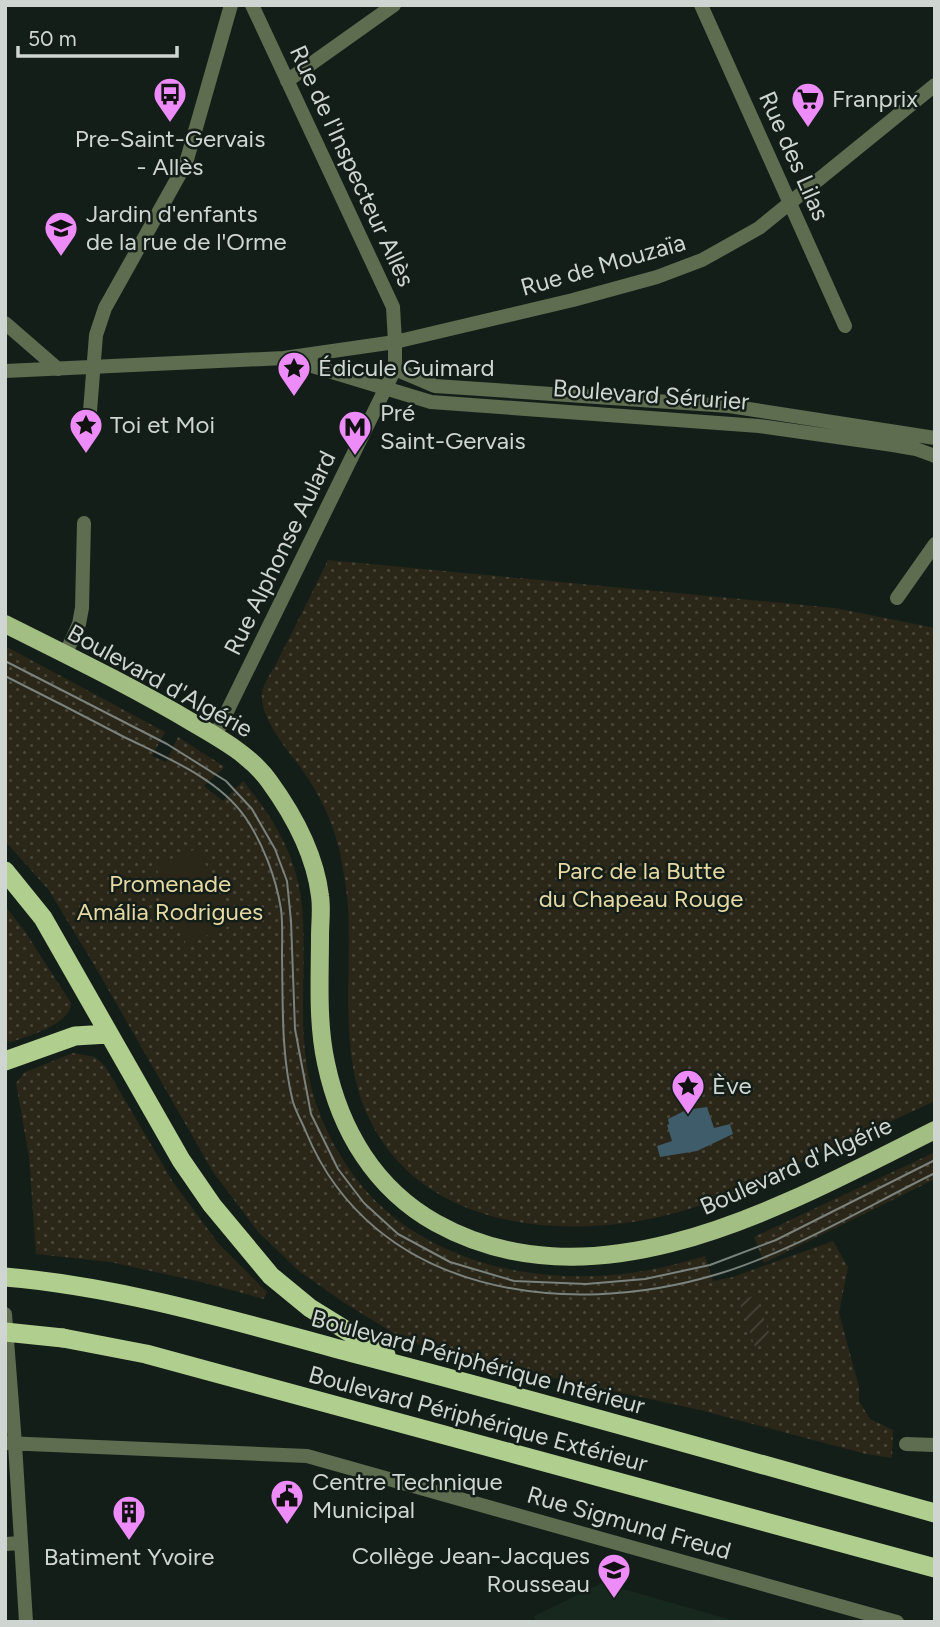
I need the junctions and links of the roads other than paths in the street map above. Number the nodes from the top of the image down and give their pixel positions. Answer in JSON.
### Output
{"nodes":[{"id":1,"x":231,"y":5,"type":"edge"},
{"id":2,"x":252,"y":5,"type":"edge"},
{"id":3,"x":394,"y":5,"type":"edge"},
{"id":4,"x":701,"y":5,"type":"edge"},
{"id":5,"x":287,"y":81,"type":"junction"},
{"id":6,"x":935,"y":85,"type":"edge"},
{"id":7,"x":791,"y":204,"type":"junction"},
{"id":8,"x":5,"y":323,"type":"edge"},
{"id":9,"x":845,"y":327,"type":"dead end"},
{"id":10,"x":395,"y":342,"type":"junction"},
{"id":11,"x":284,"y":358,"type":"junction"},
{"id":12,"x":92,"y":367,"type":"junction"},
{"id":13,"x":58,"y":369,"type":"junction"},
{"id":14,"x":395,"y":369,"type":"junction"},
{"id":15,"x":5,"y":371,"type":"edge"},
{"id":16,"x":385,"y":390,"type":"junction"},
{"id":17,"x":88,"y":437,"type":"dead end"},
{"id":18,"x":935,"y":438,"type":"edge"},
{"id":19,"x":935,"y":456,"type":"edge"},
{"id":20,"x":84,"y":523,"type":"dead end"},
{"id":21,"x":935,"y":544,"type":"edge"},
{"id":22,"x":897,"y":598,"type":"dead end"},
{"id":23,"x":5,"y":624,"type":"edge"},
{"id":24,"x":65,"y":655,"type":"junction"},
{"id":25,"x":215,"y":736,"type":"junction"},
{"id":26,"x":5,"y":871,"type":"edge"},
{"id":27,"x":108,"y":1034,"type":"junction"},
{"id":28,"x":5,"y":1061,"type":"edge"},
{"id":29,"x":935,"y":1130,"type":"edge"},
{"id":30,"x":5,"y":1277,"type":"edge"},
{"id":31,"x":5,"y":1314,"type":"edge"},
{"id":32,"x":5,"y":1332,"type":"edge"},
{"id":33,"x":401,"y":1365,"type":"junction"},
{"id":34,"x":10,"y":1444,"type":"edge"},
{"id":35,"x":906,"y":1444,"type":"dead end"},
{"id":36,"x":935,"y":1445,"type":"edge"},
{"id":37,"x":935,"y":1513,"type":"edge"},
{"id":38,"x":21,"y":1543,"type":"junction"},
{"id":39,"x":5,"y":1544,"type":"edge"},
{"id":40,"x":935,"y":1569,"type":"edge"},
{"id":41,"x":26,"y":1622,"type":"edge"},
{"id":42,"x":897,"y":1622,"type":"edge"}],
"edges":[{"from":1,"to":12,"type":"street"},
{"from":2,"to":5,"type":"street","name":"Rue de l'Inspecteur Allès"},
{"from":3,"to":5,"type":"street"},
{"from":4,"to":7,"type":"street","name":"Rue des Lilas"},
{"from":5,"to":10,"type":"street","name":"Rue de l'Inspecteur Allès"},
{"from":6,"to":7,"type":"street","name":"Rue de Mouzaïa"},
{"from":7,"to":9,"type":"street","name":"Rue des Lilas"},
{"from":7,"to":10,"type":"street","name":"Rue de Mouzaïa"},
{"from":8,"to":13,"type":"street"},
{"from":10,"to":11,"type":"street","name":"Boulevard Sérurier"},
{"from":10,"to":14,"type":"street","name":"Rue de l'Inspecteur Allès"},
{"from":11,"to":12,"type":"street","name":"Boulevard Sérurier"},
{"from":11,"to":16,"type":"street","name":"Boulevard Sérurier"},
{"from":12,"to":13,"type":"street","name":"Boulevard Sérurier"},
{"from":12,"to":17,"type":"street"},
{"from":13,"to":15,"type":"street","name":"Boulevard Sérurier"},
{"from":14,"to":16,"type":"street","name":"Rue de l'Inspecteur Allès"},
{"from":14,"to":18,"type":"street","name":"Boulevard Sérurier"},
{"from":16,"to":19,"type":"street","name":"Boulevard Sérurier"},
{"from":16,"to":25,"type":"street","name":"Rue Alphonse Aulard"},
{"from":20,"to":24,"type":"street"},
{"from":21,"to":22,"type":"street"},
{"from":23,"to":24,"type":"main road","name":"Boulevard d'Algérie"},
{"from":24,"to":25,"type":"main road","name":"Boulevard d'Algérie"},
{"from":25,"to":29,"type":"main road","name":"Boulevard d'Algérie"},
{"from":26,"to":27,"type":"highway"},
{"from":27,"to":28,"type":"highway"},
{"from":27,"to":33,"type":"highway"},
{"from":30,"to":33,"type":"highway","name":"Boulevard Périphérique Intérieur"},
{"from":31,"to":34,"type":"street"},
{"from":32,"to":40,"type":"highway","name":"Boulevard Périphérique Extérieur","bridge":true},
{"from":33,"to":37,"type":"highway","name":"Boulevard Périphérique Intérieur"},
{"from":34,"to":38,"type":"street"},
{"from":34,"to":42,"type":"street","name":"Rue Sigmund Freud"},
{"from":35,"to":36,"type":"street"},
{"from":38,"to":39,"type":"street"},
{"from":38,"to":41,"type":"street"}]}
